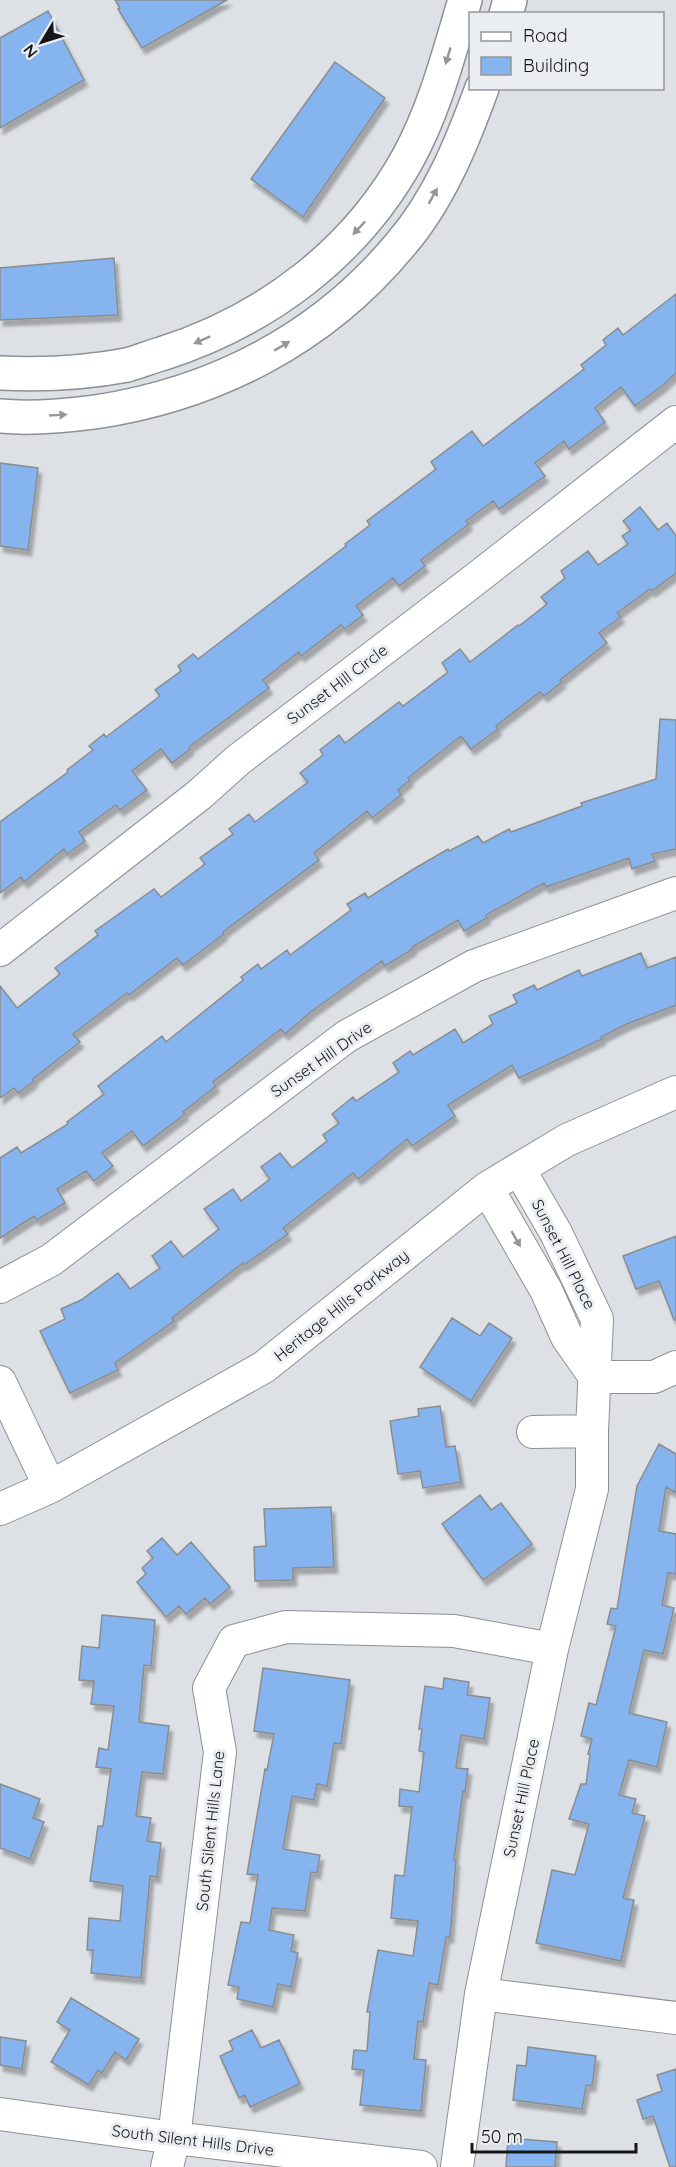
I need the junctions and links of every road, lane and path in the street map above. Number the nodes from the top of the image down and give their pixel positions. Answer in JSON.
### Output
{"nodes":[{"id":1,"x":465,"y":0,"type":"edge"},
{"id":2,"x":481,"y":90,"type":"edge"},
{"id":3,"x":0,"y":373,"type":"edge"},
{"id":4,"x":0,"y":416,"type":"edge"},
{"id":5,"x":676,"y":422,"type":"edge"},
{"id":6,"x":676,"y":893,"type":"edge"},
{"id":7,"x":0,"y":950,"type":"edge"},
{"id":8,"x":676,"y":1092,"type":"edge"},
{"id":9,"x":519,"y":1169,"type":"junction"},
{"id":10,"x":487,"y":1188,"type":"junction"},
{"id":11,"x":0,"y":1287,"type":"edge"},
{"id":12,"x":676,"y":1367,"type":"edge"},
{"id":13,"x":595,"y":1377,"type":"junction"},
{"id":14,"x":0,"y":1382,"type":"edge"},
{"id":15,"x":592,"y":1431,"type":"junction"},
{"id":16,"x":533,"y":1432,"type":"dead end"},
{"id":17,"x":50,"y":1487,"type":"junction"},
{"id":18,"x":0,"y":1509,"type":"edge"},
{"id":19,"x":552,"y":1649,"type":"junction"},
{"id":20,"x":481,"y":1994,"type":"junction"},
{"id":21,"x":676,"y":2018,"type":"edge"},
{"id":22,"x":0,"y":2114,"type":"edge"},
{"id":23,"x":170,"y":2152,"type":"edge"},
{"id":24,"x":422,"y":2167,"type":"edge"},
{"id":25,"x":457,"y":2167,"type":"edge"}],
"edges":[{"from":1,"to":3,"type":"main road","one_way":true},
{"from":4,"to":2,"type":"main road","one_way":true},
{"from":5,"to":7,"type":"street","name":"Sunset Hill Circle"},
{"from":6,"to":11,"type":"street","name":"Sunset Hill Drive"},
{"from":8,"to":9,"type":"street","name":"Heritage Hills Parkway"},
{"from":9,"to":10,"type":"street","name":"Heritage Hills Parkway"},
{"from":9,"to":13,"type":"street","name":"Sunset Hill Place"},
{"from":10,"to":13,"type":"street","name":"Sunset Hill Place","one_way":true},
{"from":10,"to":17,"type":"street","name":"Heritage Hills Parkway"},
{"from":12,"to":13,"type":"street"},
{"from":13,"to":15,"type":"street","name":"Sunset Hill Place"},
{"from":14,"to":17,"type":"street"},
{"from":15,"to":16,"type":"street"},
{"from":15,"to":19,"type":"street","name":"Sunset Hill Place"},
{"from":17,"to":18,"type":"street","name":"Heritage Hills Parkway"},
{"from":19,"to":20,"type":"street","name":"Sunset Hill Place"},
{"from":19,"to":23,"type":"street","name":"South Silent Hills Lane"},
{"from":20,"to":21,"type":"street"},
{"from":20,"to":25,"type":"street","name":"Sunset Hill Place"},
{"from":22,"to":23,"type":"street","name":"South Silent Hills Drive"},
{"from":23,"to":24,"type":"street","name":"South Silent Hills Drive"}]}
